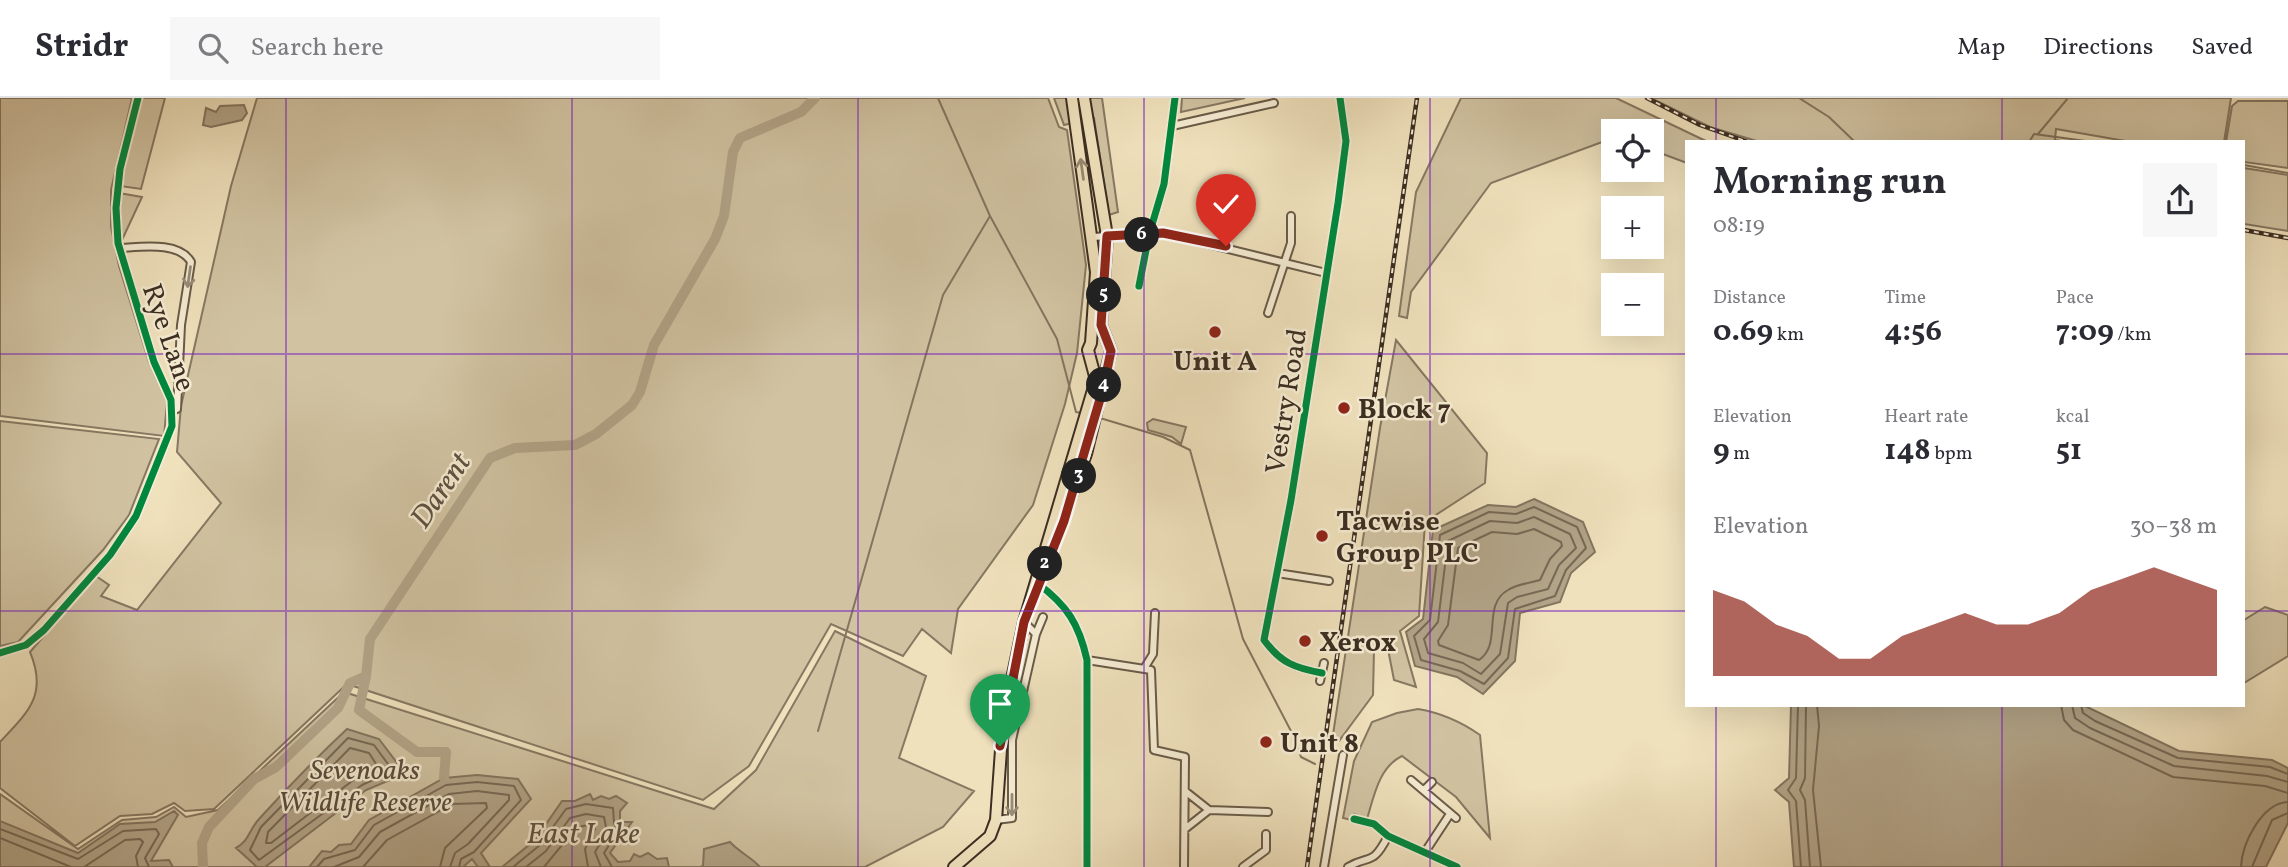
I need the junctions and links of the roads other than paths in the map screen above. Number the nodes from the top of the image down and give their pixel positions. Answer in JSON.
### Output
{"nodes":[{"id":1,"x":138,"y":98,"type":"edge"},
{"id":2,"x":1072,"y":98,"type":"edge"},
{"id":3,"x":1084,"y":98,"type":"edge"},
{"id":4,"x":1175,"y":98,"type":"edge"},
{"id":5,"x":1340,"y":98,"type":"edge"},
{"id":6,"x":1274,"y":103,"type":"dead end"},
{"id":7,"x":1172,"y":126,"type":"junction"},
{"id":8,"x":1291,"y":216,"type":"dead end"},
{"id":9,"x":1149,"y":235,"type":"junction"},
{"id":10,"x":1107,"y":236,"type":"junction"},
{"id":11,"x":1092,"y":237,"type":"junction"},
{"id":12,"x":120,"y":248,"type":"junction"},
{"id":13,"x":1283,"y":263,"type":"junction"},
{"id":14,"x":1326,"y":273,"type":"junction"},
{"id":15,"x":1139,"y":286,"type":"dead end"},
{"id":16,"x":1268,"y":313,"type":"dead end"},
{"id":17,"x":1105,"y":341,"type":"junction"},
{"id":18,"x":1091,"y":343,"type":"junction"},
{"id":19,"x":1109,"y":357,"type":"junction"},
{"id":20,"x":1090,"y":358,"type":"junction"},
{"id":21,"x":174,"y":410,"type":"junction"},
{"id":22,"x":1277,"y":573,"type":"junction"},
{"id":23,"x":1329,"y":581,"type":"dead end"},
{"id":24,"x":1037,"y":583,"type":"junction"},
{"id":25,"x":1155,"y":613,"type":"dead end"},
{"id":26,"x":1043,"y":617,"type":"dead end"},
{"id":27,"x":1024,"y":622,"type":"junction"},
{"id":28,"x":1036,"y":634,"type":"junction"},
{"id":29,"x":0,"y":653,"type":"edge"},
{"id":30,"x":1087,"y":660,"type":"junction"},
{"id":31,"x":1324,"y":663,"type":"dead end"},
{"id":32,"x":1145,"y":667,"type":"junction"},
{"id":33,"x":1343,"y":755,"type":"dead end"},
{"id":34,"x":1410,"y":780,"type":"dead end"},
{"id":35,"x":1432,"y":782,"type":"dead end"},
{"id":36,"x":1424,"y":790,"type":"junction"},
{"id":37,"x":1185,"y":791,"type":"junction"},
{"id":38,"x":1209,"y":810,"type":"junction"},
{"id":39,"x":1268,"y":812,"type":"dead end"},
{"id":40,"x":1354,"y":819,"type":"dead end"},
{"id":41,"x":996,"y":820,"type":"junction"},
{"id":42,"x":1185,"y":829,"type":"junction"},
{"id":43,"x":1266,"y":834,"type":"dead end"},
{"id":44,"x":1388,"y":836,"type":"junction"},
{"id":45,"x":1425,"y":852,"type":"junction"},
{"id":46,"x":954,"y":867,"type":"edge"},
{"id":47,"x":1087,"y":867,"type":"edge"},
{"id":48,"x":1184,"y":867,"type":"edge"},
{"id":49,"x":1243,"y":867,"type":"edge"},
{"id":50,"x":1324,"y":867,"type":"edge"},
{"id":51,"x":1348,"y":867,"type":"edge"},
{"id":52,"x":1457,"y":867,"type":"edge"}],
"edges":[{"from":1,"to":12,"type":"street","name":"Rye Lane"},
{"from":11,"to":2,"type":"main road","one_way":true},
{"from":3,"to":10,"type":"main road"},
{"from":4,"to":7,"type":"street"},
{"from":5,"to":14,"type":"street","name":"Vestry Road"},
{"from":6,"to":7,"type":"street"},
{"from":7,"to":9,"type":"street"},
{"from":8,"to":13,"type":"street"},
{"from":9,"to":10,"type":"street"},
{"from":9,"to":13,"type":"street"},
{"from":9,"to":15,"type":"street"},
{"from":10,"to":11,"type":"street"},
{"from":10,"to":17,"type":"main road"},
{"from":11,"to":18,"type":"main road"},
{"from":12,"to":21,"type":"street","name":"Rye Lane"},
{"from":12,"to":21,"type":"street","one_way":true},
{"from":13,"to":14,"type":"street"},
{"from":13,"to":16,"type":"street"},
{"from":14,"to":22,"type":"street","name":"Vestry Road"},
{"from":17,"to":18,"type":"main road"},
{"from":17,"to":19,"type":"main road"},
{"from":18,"to":20,"type":"main road"},
{"from":19,"to":20,"type":"main road"},
{"from":19,"to":24,"type":"main road"},
{"from":20,"to":24,"type":"main road"},
{"from":21,"to":29,"type":"street","name":"Rye Lane"},
{"from":22,"to":23,"type":"street"},
{"from":22,"to":31,"type":"street","name":"Vestry Road"},
{"from":24,"to":27,"type":"main road"},
{"from":24,"to":30,"type":"street"},
{"from":25,"to":32,"type":"street"},
{"from":26,"to":28,"type":"street"},
{"from":27,"to":28,"type":"street"},
{"from":27,"to":41,"type":"main road"},
{"from":28,"to":41,"type":"street","one_way":true},
{"from":30,"to":32,"type":"street"},
{"from":30,"to":47,"type":"street"},
{"from":32,"to":37,"type":"street"},
{"from":33,"to":50,"type":"street"},
{"from":34,"to":36,"type":"street"},
{"from":35,"to":36,"type":"street"},
{"from":36,"to":45,"type":"street"},
{"from":37,"to":38,"type":"street"},
{"from":37,"to":42,"type":"street"},
{"from":38,"to":39,"type":"street"},
{"from":38,"to":42,"type":"street"},
{"from":40,"to":44,"type":"street"},
{"from":41,"to":46,"type":"main road"},
{"from":42,"to":48,"type":"street"},
{"from":43,"to":49,"type":"street"},
{"from":44,"to":45,"type":"street"},
{"from":44,"to":51,"type":"street"},
{"from":45,"to":52,"type":"street"}]}
